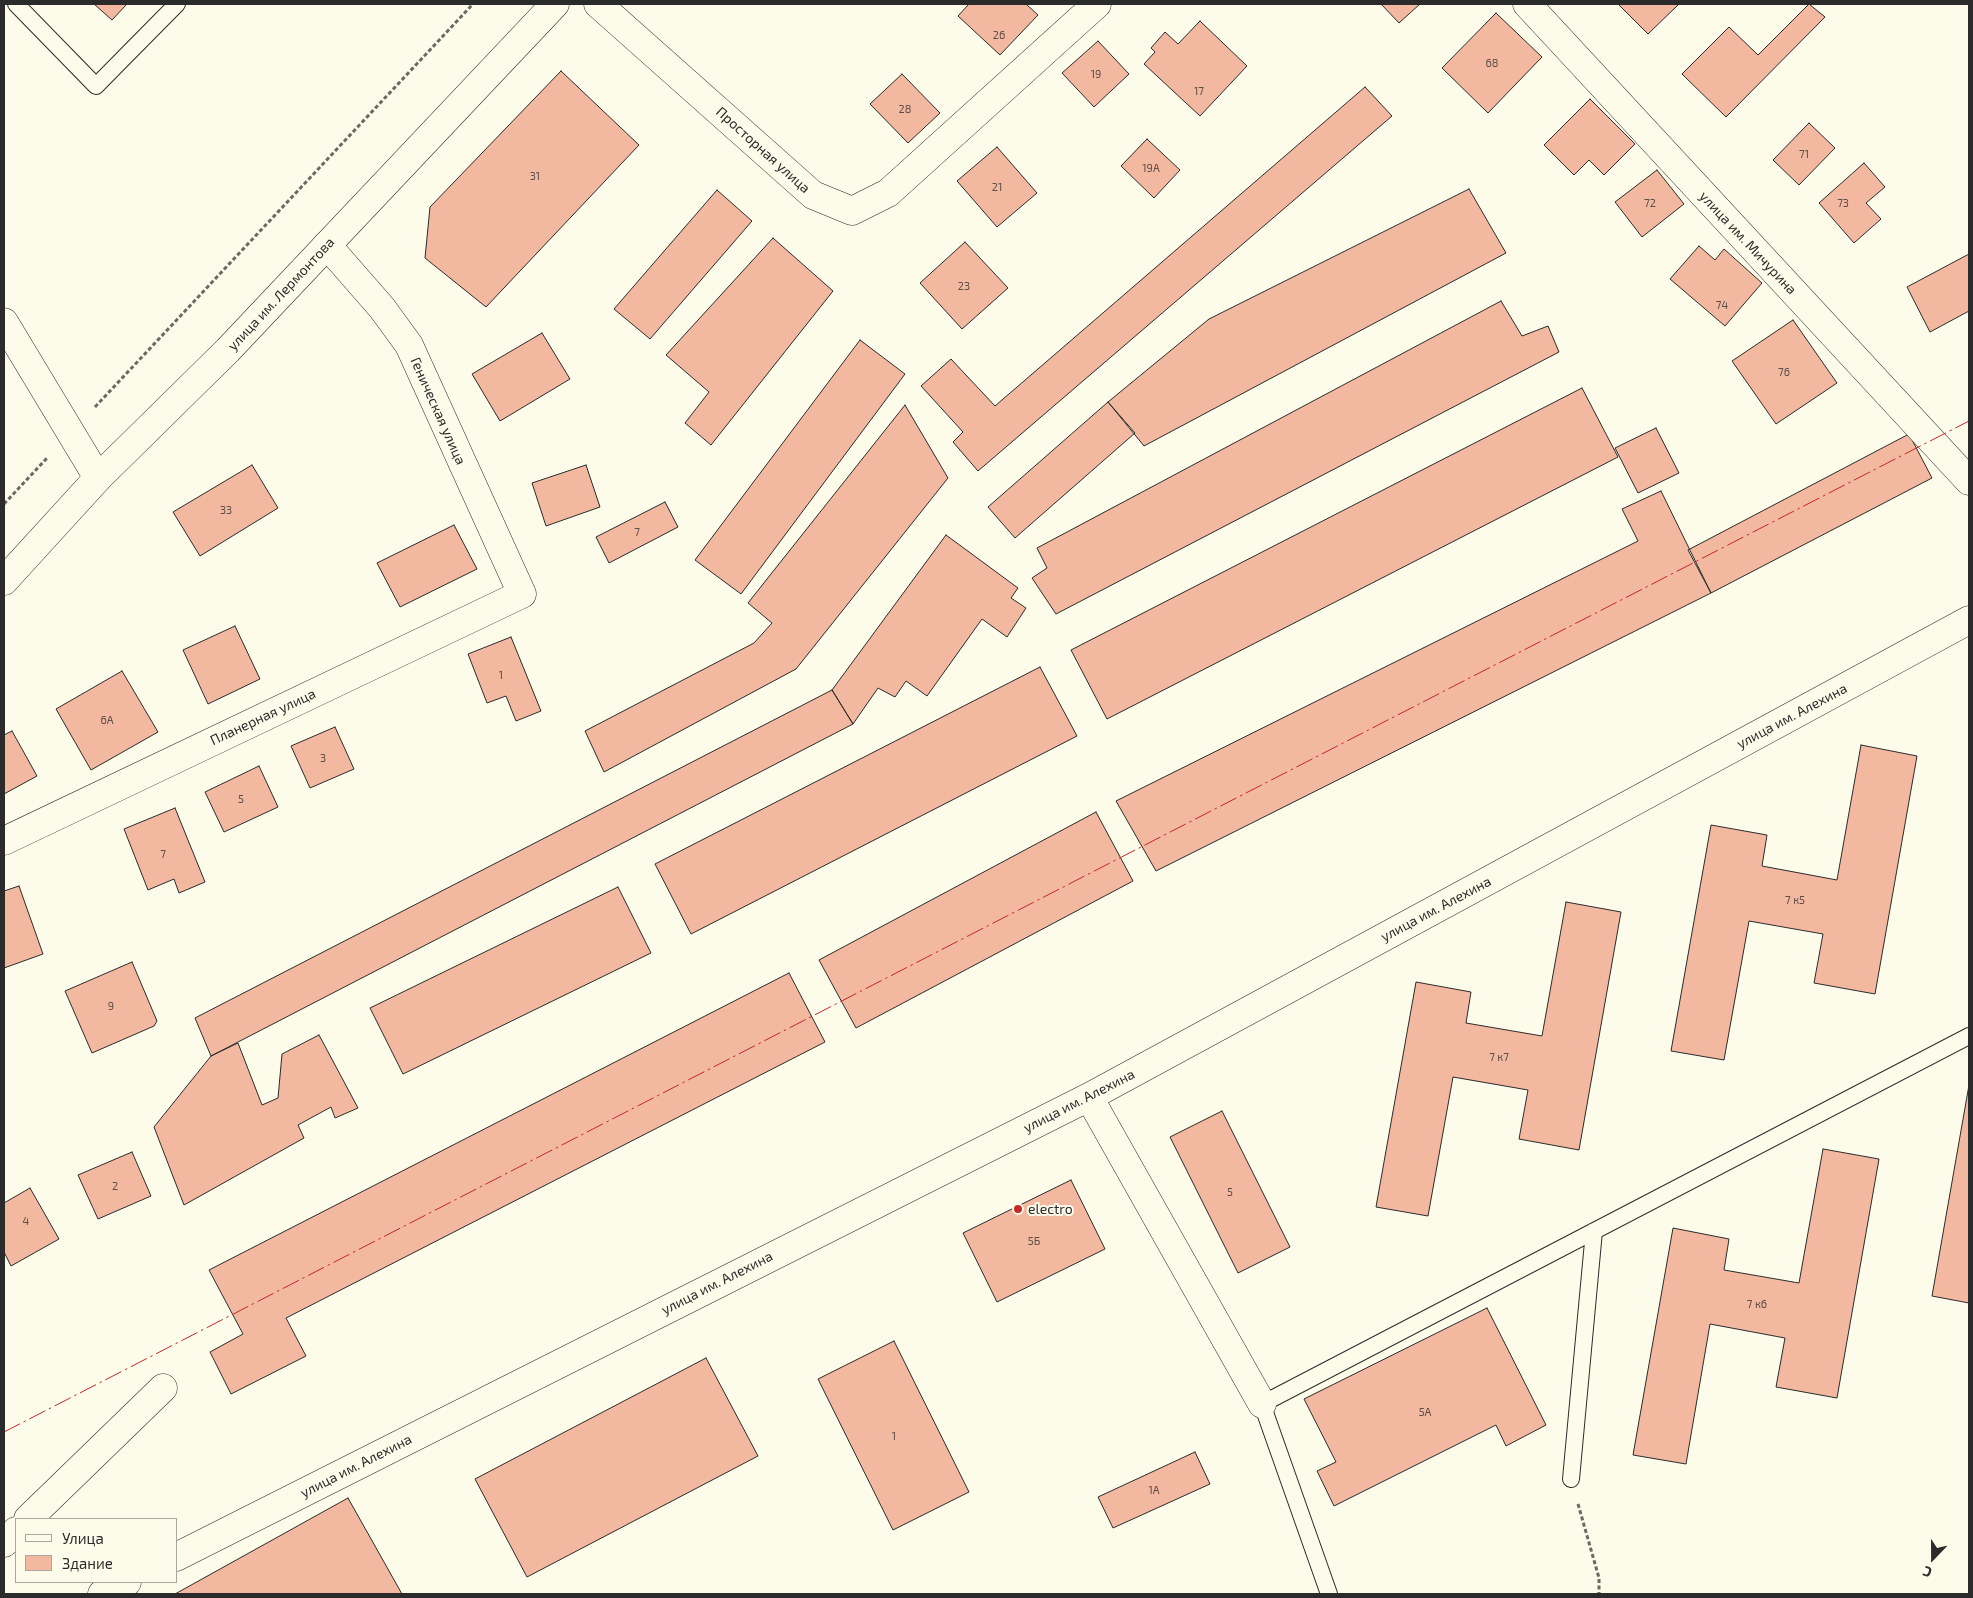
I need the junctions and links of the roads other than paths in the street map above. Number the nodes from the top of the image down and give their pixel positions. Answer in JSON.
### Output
{"nodes":[{"id":1,"x":16,"y":4,"type":"edge"},
{"id":2,"x":177,"y":4,"type":"edge"},
{"id":3,"x":555,"y":4,"type":"edge"},
{"id":4,"x":598,"y":4,"type":"edge"},
{"id":5,"x":1097,"y":4,"type":"edge"},
{"id":6,"x":1527,"y":4,"type":"edge"},
{"id":7,"x":327,"y":245,"type":"junction"},
{"id":8,"x":4,"y":322,"type":"edge"},
{"id":9,"x":98,"y":478,"type":"junction"},
{"id":10,"x":1969,"y":482,"type":"edge"},
{"id":11,"x":4,"y":581,"type":"edge"},
{"id":12,"x":522,"y":594,"type":"joint"},
{"id":13,"x":1969,"y":620,"type":"edge"},
{"id":14,"x":4,"y":841,"type":"edge"},
{"id":15,"x":1969,"y":1036,"type":"edge"},
{"id":16,"x":1089,"y":1097,"type":"junction"},
{"id":17,"x":1594,"y":1231,"type":"junction"},
{"id":18,"x":163,"y":1388,"type":"dead end"},
{"id":19,"x":1262,"y":1404,"type":"junction"},
{"id":20,"x":1571,"y":1479,"type":"road end"},
{"id":21,"x":29,"y":1518,"type":"edge"},
{"id":22,"x":15,"y":1532,"type":"edge"},
{"id":23,"x":4,"y":1543,"type":"edge"},
{"id":24,"x":178,"y":1556,"type":"edge"},
{"id":25,"x":125,"y":1583,"type":"edge"},
{"id":26,"x":102,"y":1594,"type":"edge"},
{"id":27,"x":1329,"y":1594,"type":"edge"}],
"edges":[{"from":1,"to":2,"type":"lane"},
{"from":3,"to":7,"type":"main road","name":"улица им. Лермонтова"},
{"from":4,"to":5,"type":"main road","name":"Просторная улица"},
{"from":6,"to":10,"type":"main road","name":"улица им. Мичурина"},
{"from":7,"to":9,"type":"main road","name":"улица им. Лермонтова"},
{"from":7,"to":12,"type":"main road","name":"Геническая улица"},
{"from":8,"to":9,"type":"main road"},
{"from":9,"to":11,"type":"main road","name":"улица им. Лермонтова"},
{"from":12,"to":14,"type":"main road","name":"Планерная улица"},
{"from":13,"to":16,"type":"main road","name":"улица им. Алехина"},
{"from":15,"to":17,"type":"lane"},
{"from":16,"to":19,"type":"main road"},
{"from":16,"to":24,"type":"main road","name":"улица им. Алехина"},
{"from":17,"to":19,"type":"lane"},
{"from":17,"to":20,"type":"lane"},
{"from":18,"to":21,"type":"main road"},
{"from":19,"to":27,"type":"lane"},
{"from":22,"to":23,"type":"main road"},
{"from":25,"to":26,"type":"main road"}]}
